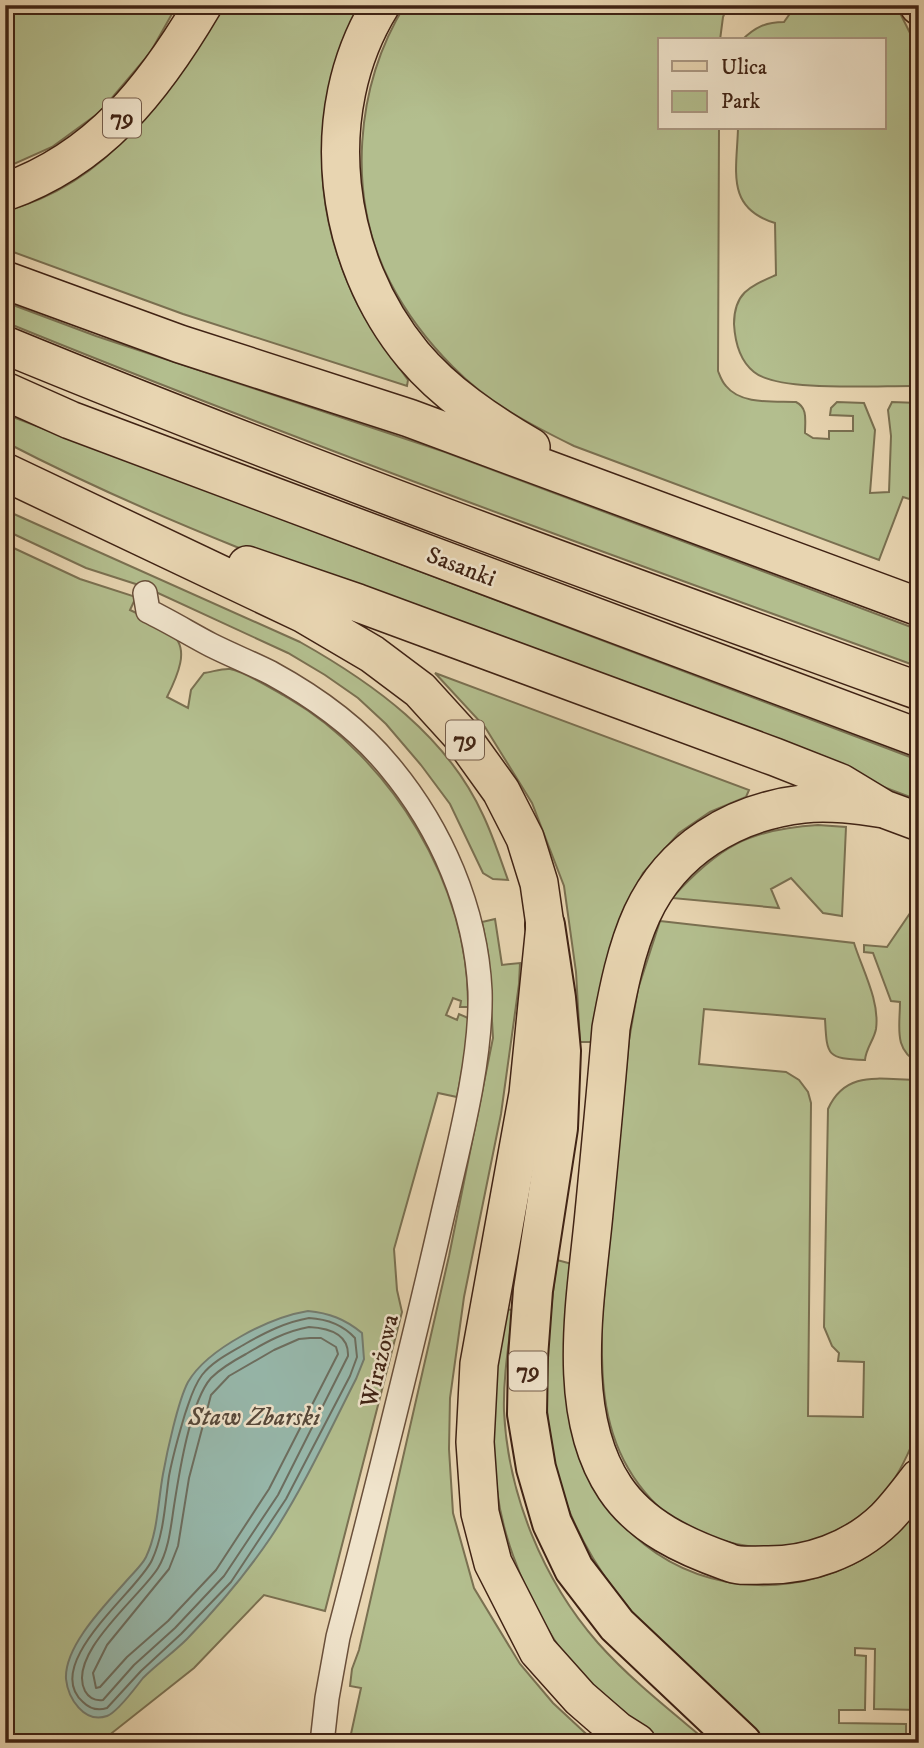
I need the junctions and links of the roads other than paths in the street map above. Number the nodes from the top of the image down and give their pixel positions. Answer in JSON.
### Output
{"nodes":[{"id":1,"x":203,"y":5,"type":"edge"},
{"id":2,"x":381,"y":5,"type":"edge"},
{"id":3,"x":5,"y":192,"type":"edge"},
{"id":4,"x":5,"y":280,"type":"edge"},
{"id":5,"x":5,"y":345,"type":"edge"},
{"id":6,"x":5,"y":391,"type":"edge"},
{"id":7,"x":5,"y":472,"type":"edge"},
{"id":8,"x":660,"y":510,"type":"junction"},
{"id":9,"x":171,"y":549,"type":"junction"},
{"id":10,"x":145,"y":593,"type":"dead end"},
{"id":11,"x":919,"y":607,"type":"edge"},
{"id":12,"x":919,"y":691,"type":"edge"},
{"id":13,"x":919,"y":738,"type":"edge"},
{"id":14,"x":884,"y":809,"type":"junction"},
{"id":15,"x":918,"y":822,"type":"edge"},
{"id":16,"x":545,"y":925,"type":"junction"},
{"id":17,"x":919,"y":1478,"type":"edge"},
{"id":18,"x":322,"y":1743,"type":"edge"},
{"id":19,"x":637,"y":1743,"type":"edge"},
{"id":20,"x":742,"y":1743,"type":"edge"}],
"edges":[{"from":1,"to":3,"type":"main road","number":"79"},
{"from":2,"to":8,"type":"main road"},
{"from":4,"to":8,"type":"main road"},
{"from":5,"to":12,"type":"main road","name":"Sasanki"},
{"from":6,"to":13,"type":"main road","name":"Sasanki"},
{"from":7,"to":9,"type":"main road","number":"79"},
{"from":8,"to":11,"type":"main road"},
{"from":9,"to":14,"type":"main road"},
{"from":9,"to":16,"type":"main road","number":"79"},
{"from":10,"to":18,"type":"street","name":"Wirażowa"},
{"from":14,"to":15,"type":"main road"},
{"from":14,"to":17,"type":"main road"},
{"from":16,"to":19,"type":"main road"},
{"from":16,"to":20,"type":"highway","number":"79"}]}
